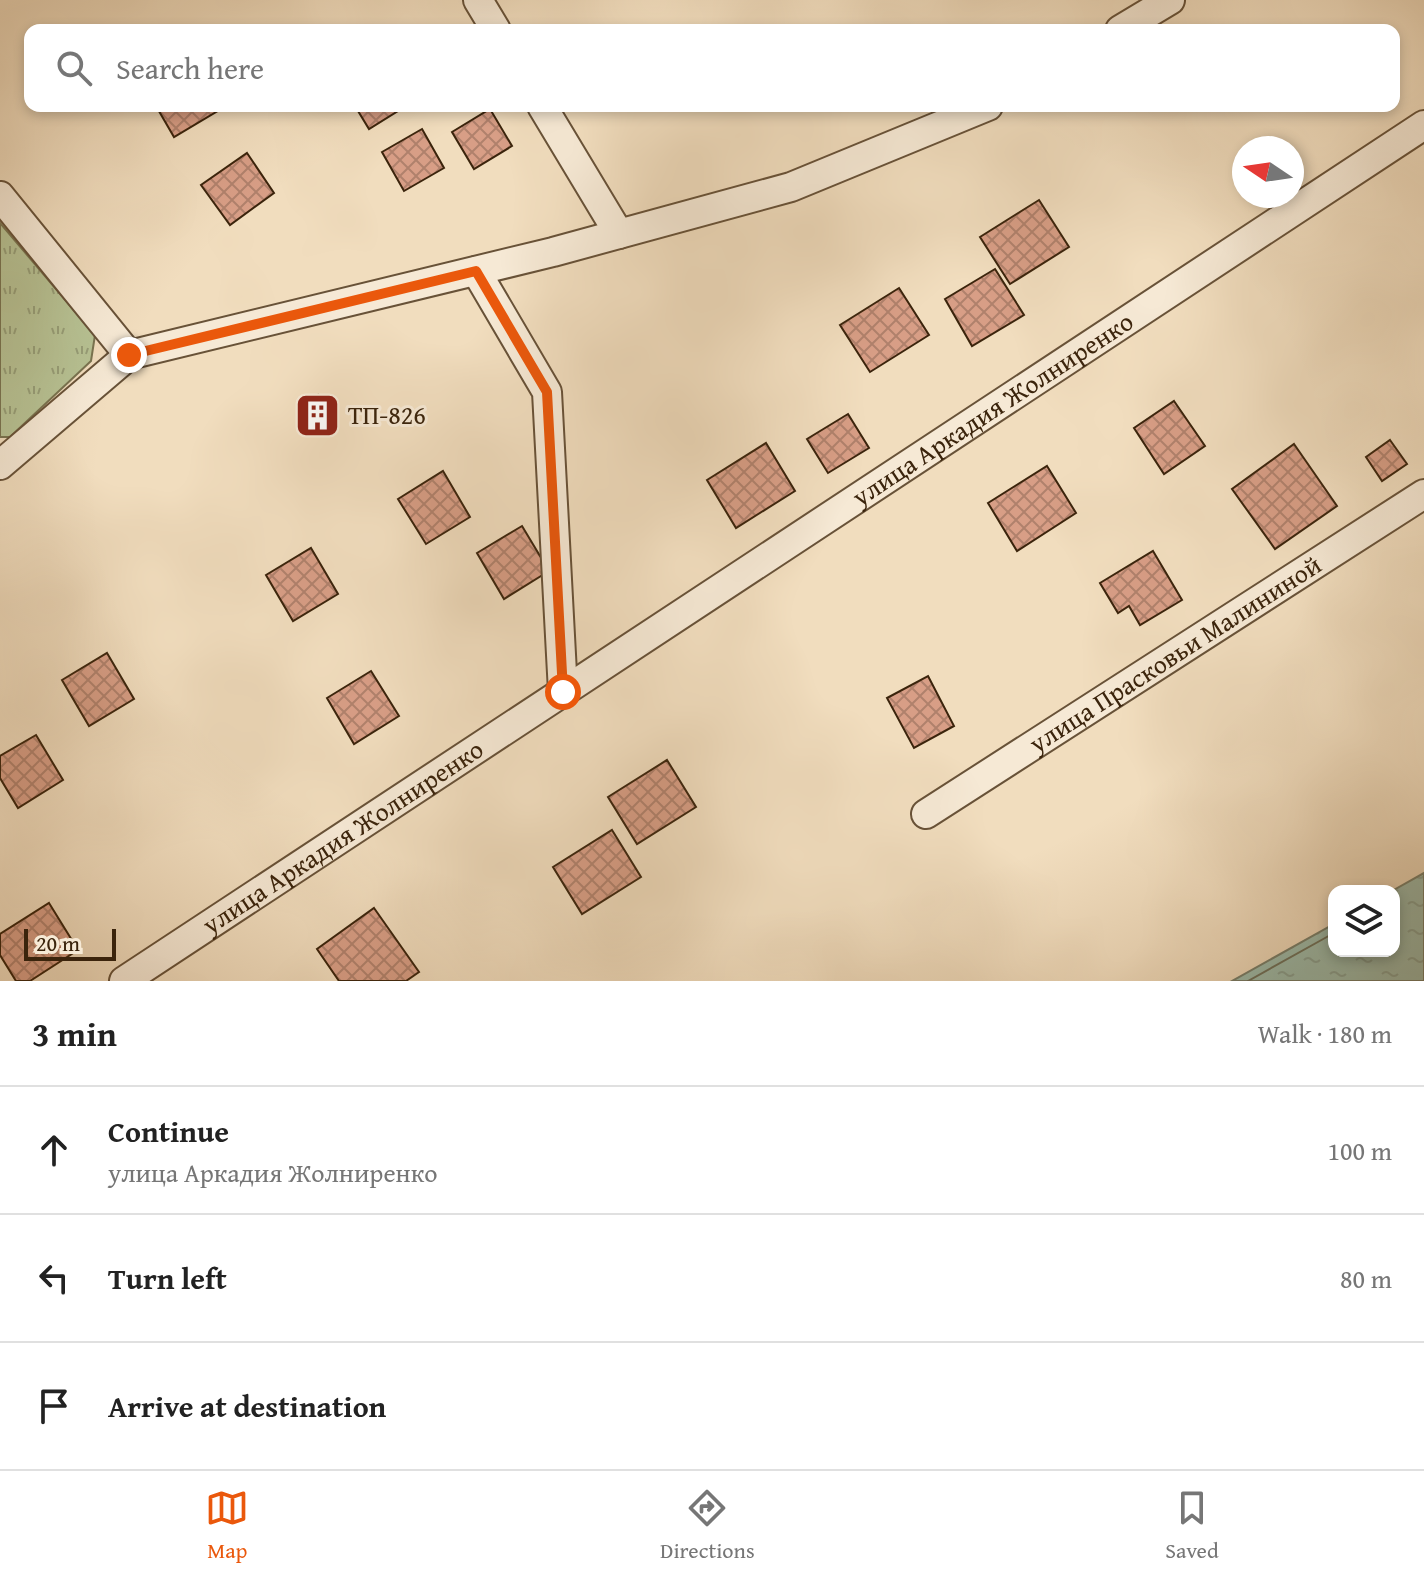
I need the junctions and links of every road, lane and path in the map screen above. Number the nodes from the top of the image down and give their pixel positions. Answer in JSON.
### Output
{"nodes":[{"id":1,"x":478,"y":0,"type":"edge"},
{"id":2,"x":1170,"y":0,"type":"edge"},
{"id":3,"x":492,"y":24,"type":"edge"},
{"id":4,"x":1130,"y":24,"type":"edge"},
{"id":5,"x":546,"y":112,"type":"edge"},
{"id":6,"x":973,"y":112,"type":"edge"},
{"id":7,"x":1424,"y":125,"type":"edge"},
{"id":8,"x":0,"y":196,"type":"edge"},
{"id":9,"x":619,"y":234,"type":"junction"},
{"id":10,"x":476,"y":271,"type":"junction"},
{"id":11,"x":129,"y":355,"type":"junction"},
{"id":12,"x":0,"y":465,"type":"edge"},
{"id":13,"x":1424,"y":494,"type":"edge"},
{"id":14,"x":563,"y":692,"type":"junction"},
{"id":15,"x":926,"y":814,"type":"dead end"},
{"id":16,"x":124,"y":981,"type":"edge"}],
"edges":[{"from":1,"to":3,"type":"street"},
{"from":2,"to":4,"type":"street"},
{"from":5,"to":9,"type":"street"},
{"from":6,"to":9,"type":"street"},
{"from":7,"to":14,"type":"street","name":"улица Аркадия Жолниренко"},
{"from":8,"to":11,"type":"street"},
{"from":9,"to":10,"type":"street"},
{"from":10,"to":11,"type":"street"},
{"from":10,"to":14,"type":"street"},
{"from":11,"to":12,"type":"street"},
{"from":13,"to":15,"type":"street","name":"улица Прасковьи Малининой"},
{"from":14,"to":16,"type":"street","name":"улица Аркадия Жолниренко"}]}
